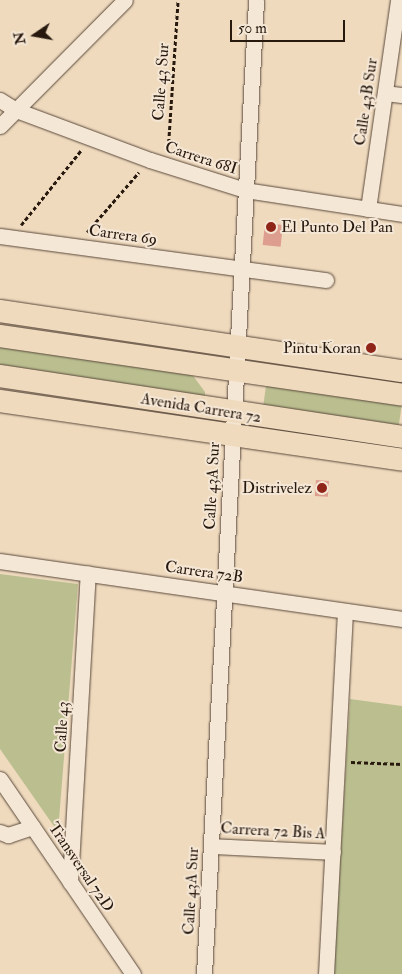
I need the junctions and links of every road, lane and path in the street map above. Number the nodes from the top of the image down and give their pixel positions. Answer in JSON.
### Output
{"nodes":[{"id":1,"x":125,"y":0,"type":"edge"},
{"id":2,"x":178,"y":0,"type":"edge"},
{"id":3,"x":256,"y":0,"type":"edge"},
{"id":4,"x":398,"y":0,"type":"edge"},
{"id":5,"x":385,"y":93,"type":"junction"},
{"id":6,"x":402,"y":95,"type":"edge"},
{"id":7,"x":0,"y":100,"type":"edge"},
{"id":8,"x":16,"y":110,"type":"junction"},
{"id":9,"x":0,"y":126,"type":"edge"},
{"id":10,"x":91,"y":138,"type":"junction"},
{"id":11,"x":150,"y":160,"type":"junction"},
{"id":12,"x":166,"y":166,"type":"junction"},
{"id":13,"x":245,"y":190,"type":"junction"},
{"id":14,"x":368,"y":209,"type":"junction"},
{"id":15,"x":402,"y":214,"type":"edge"},
{"id":16,"x":5,"y":237,"type":"edge"},
{"id":17,"x":75,"y":246,"type":"junction"},
{"id":18,"x":241,"y":268,"type":"junction"},
{"id":19,"x":326,"y":280,"type":"dead end"},
{"id":20,"x":0,"y":311,"type":"edge"},
{"id":21,"x":63,"y":320,"type":"junction"},
{"id":22,"x":0,"y":324,"type":"edge"},
{"id":23,"x":0,"y":336,"type":"edge"},
{"id":24,"x":237,"y":348,"type":"junction"},
{"id":25,"x":402,"y":371,"type":"edge"},
{"id":26,"x":235,"y":372,"type":"junction"},
{"id":27,"x":0,"y":378,"type":"edge"},
{"id":28,"x":402,"y":395,"type":"edge"},
{"id":29,"x":0,"y":401,"type":"edge"},
{"id":30,"x":75,"y":412,"type":"junction"},
{"id":31,"x":233,"y":425,"type":"junction"},
{"id":32,"x":402,"y":437,"type":"edge"},
{"id":33,"x":402,"y":460,"type":"edge"},
{"id":34,"x":0,"y":561,"type":"edge"},
{"id":35,"x":88,"y":574,"type":"junction"},
{"id":36,"x":224,"y":593,"type":"junction"},
{"id":37,"x":345,"y":611,"type":"junction"},
{"id":38,"x":402,"y":619,"type":"edge"},
{"id":39,"x":338,"y":761,"type":"junction"},
{"id":40,"x":402,"y":764,"type":"edge"},
{"id":41,"x":0,"y":779,"type":"edge"},
{"id":42,"x":32,"y":827,"type":"junction"},
{"id":43,"x":0,"y":832,"type":"edge"},
{"id":44,"x":211,"y":846,"type":"junction"},
{"id":45,"x":333,"y":852,"type":"junction"},
{"id":46,"x":70,"y":882,"type":"junction"},
{"id":47,"x":133,"y":974,"type":"edge"},
{"id":48,"x":204,"y":974,"type":"edge"},
{"id":49,"x":326,"y":974,"type":"edge"}],
"edges":[{"from":1,"to":8,"type":"street"},
{"from":2,"to":12,"type":"path","name":"Calle 43 Sur"},
{"from":3,"to":13,"type":"street","name":"Calle 43A Sur"},
{"from":4,"to":5,"type":"street","name":"Calle 43B Sur"},
{"from":5,"to":6,"type":"street"},
{"from":5,"to":14,"type":"street","name":"Calle 43B Sur"},
{"from":7,"to":8,"type":"street","name":"Carrera 68I"},
{"from":8,"to":9,"type":"street"},
{"from":8,"to":10,"type":"street","name":"Carrera 68I"},
{"from":10,"to":11,"type":"street","name":"Carrera 68I"},
{"from":10,"to":16,"type":"path"},
{"from":11,"to":12,"type":"street","name":"Carrera 68I"},
{"from":11,"to":17,"type":"path"},
{"from":12,"to":13,"type":"street","name":"Carrera 68I"},
{"from":13,"to":14,"type":"street","name":"Carrera 68I"},
{"from":13,"to":18,"type":"street","name":"Calle 43A Sur"},
{"from":14,"to":15,"type":"street","name":"Carrera 68I"},
{"from":16,"to":17,"type":"street","name":"Carrera 69"},
{"from":17,"to":18,"type":"street","name":"Carrera 69"},
{"from":18,"to":19,"type":"street","name":"Carrera 69"},
{"from":18,"to":24,"type":"street","name":"Calle 43A Sur"},
{"from":20,"to":21,"type":"highway"},
{"from":21,"to":22,"type":"highway"},
{"from":21,"to":24,"type":"highway"},
{"from":23,"to":26,"type":"highway"},
{"from":24,"to":25,"type":"highway"},
{"from":24,"to":26,"type":"street","name":"Calle 43A Sur"},
{"from":26,"to":28,"type":"highway"},
{"from":26,"to":31,"type":"street","name":"Calle 43A Sur"},
{"from":27,"to":30,"type":"highway"},
{"from":27,"to":31,"type":"highway","name":"Avenida Carrera 72"},
{"from":29,"to":30,"type":"highway","name":"Avenida Carrera 72"},
{"from":30,"to":31,"type":"highway","name":"Avenida Carrera 72"},
{"from":31,"to":32,"type":"highway","name":"Avenida Carrera 72"},
{"from":31,"to":33,"type":"highway","name":"Avenida Carrera 72"},
{"from":31,"to":36,"type":"street","name":"Calle 43A Sur"},
{"from":34,"to":35,"type":"street","name":"Carrera 72B"},
{"from":35,"to":36,"type":"street","name":"Carrera 72B"},
{"from":35,"to":46,"type":"street","name":"Calle 43"},
{"from":36,"to":37,"type":"street","name":"Carrera 72B"},
{"from":36,"to":44,"type":"street","name":"Calle 43A Sur"},
{"from":37,"to":38,"type":"street","name":"Carrera 72B"},
{"from":37,"to":39,"type":"street"},
{"from":39,"to":40,"type":"path"},
{"from":39,"to":45,"type":"street"},
{"from":41,"to":42,"type":"street","name":"Transversal 72D"},
{"from":42,"to":43,"type":"street"},
{"from":42,"to":46,"type":"street","name":"Transversal 72D"},
{"from":44,"to":45,"type":"street","name":"Carrera 72 Bis A"},
{"from":44,"to":48,"type":"street","name":"Calle 43A Sur"},
{"from":45,"to":49,"type":"street"},
{"from":46,"to":47,"type":"street","name":"Transversal 72D"}]}
